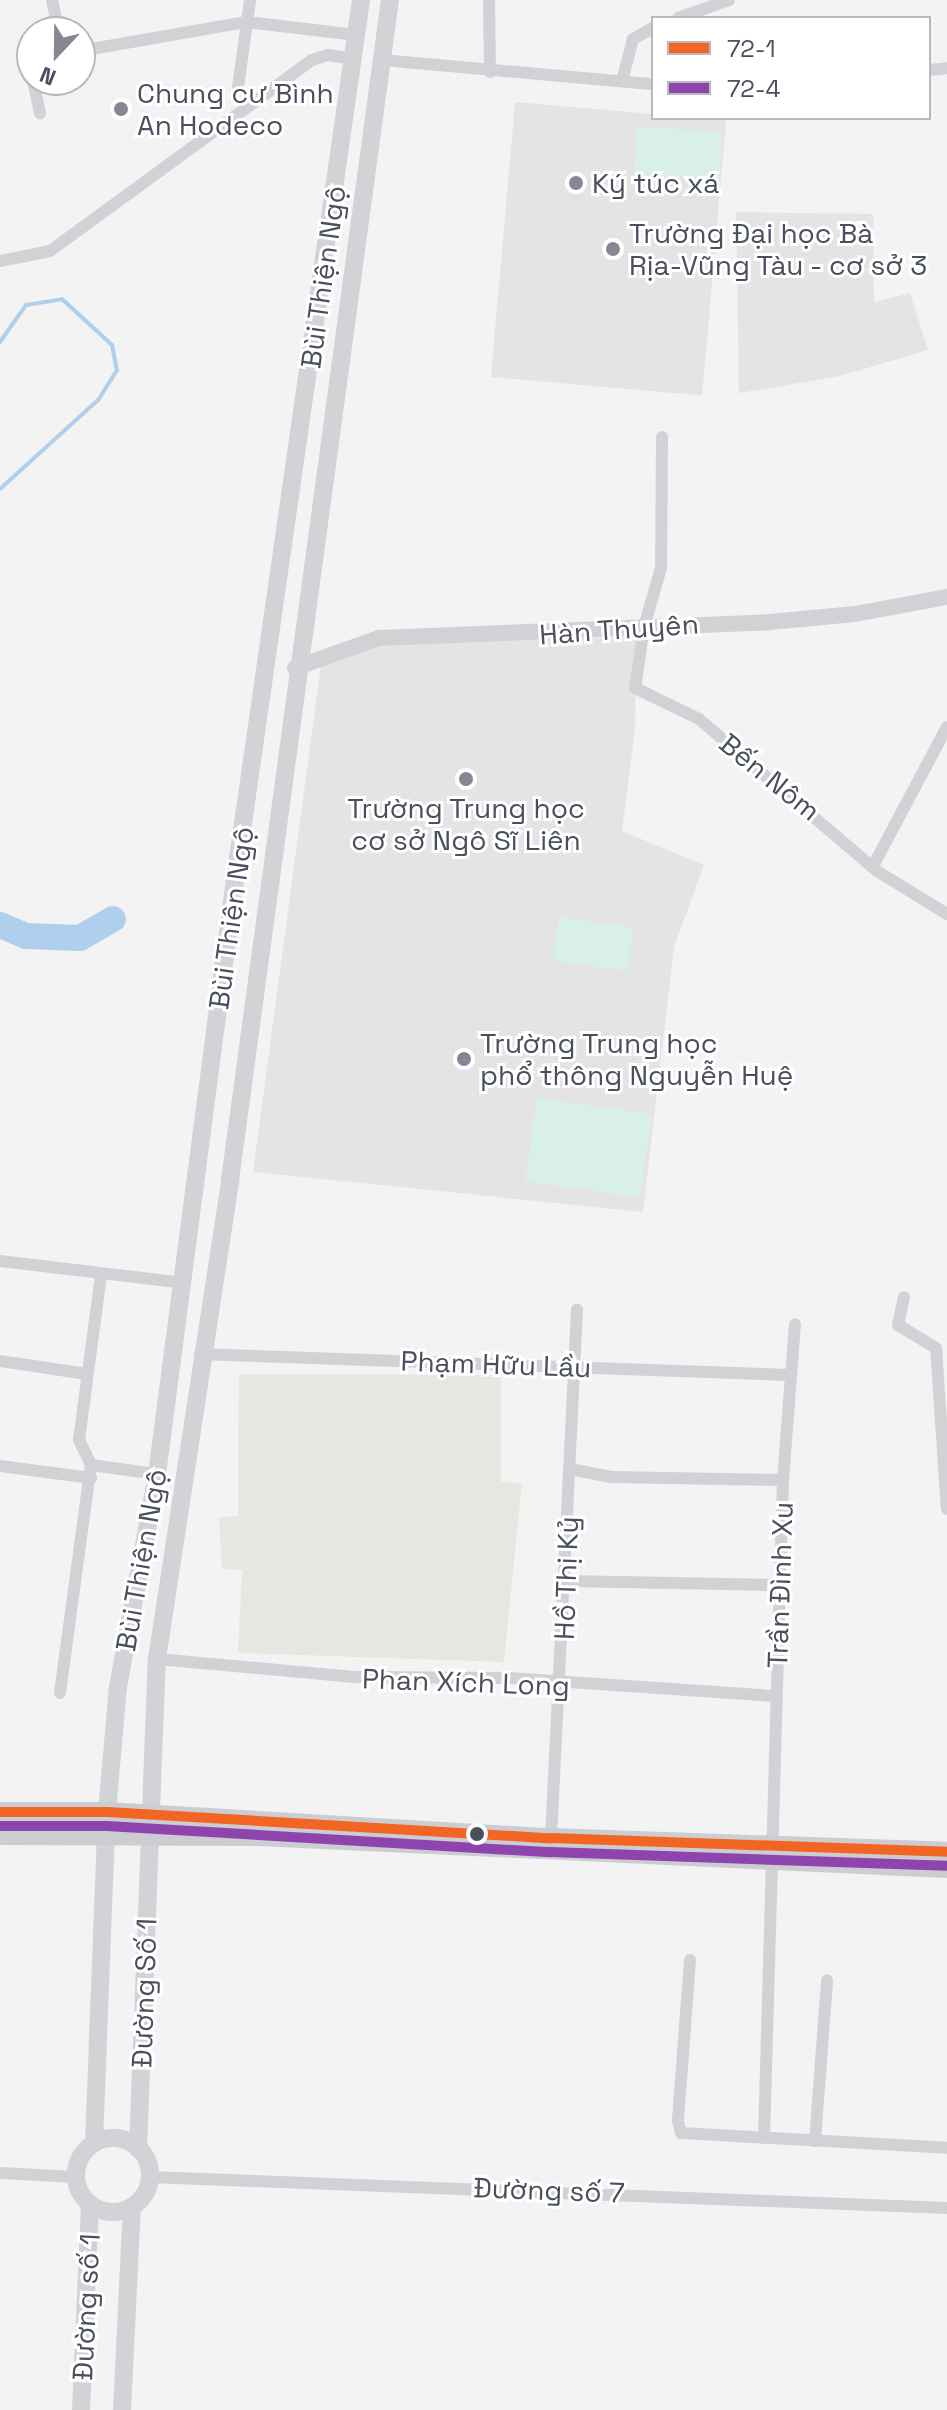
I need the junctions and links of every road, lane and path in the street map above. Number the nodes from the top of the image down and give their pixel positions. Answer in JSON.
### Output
{"nodes":[{"id":1,"x":250,"y":0,"type":"edge"},
{"id":2,"x":361,"y":0,"type":"edge"},
{"id":3,"x":390,"y":0,"type":"edge"},
{"id":4,"x":489,"y":0,"type":"edge"},
{"id":5,"x":729,"y":0,"type":"edge"},
{"id":6,"x":684,"y":16,"type":"edge"},
{"id":7,"x":247,"y":22,"type":"junction"},
{"id":8,"x":651,"y":29,"type":"edge"},
{"id":9,"x":356,"y":35,"type":"junction"},
{"id":10,"x":384,"y":38,"type":"junction"},
{"id":11,"x":96,"y":48,"type":"edge"},
{"id":12,"x":354,"y":59,"type":"junction"},
{"id":13,"x":382,"y":60,"type":"junction"},
{"id":14,"x":490,"y":72,"type":"junction"},
{"id":15,"x":622,"y":81,"type":"junction"},
{"id":16,"x":651,"y":84,"type":"edge"},
{"id":17,"x":238,"y":87,"type":"dead end"},
{"id":18,"x":36,"y":96,"type":"edge"},
{"id":19,"x":40,"y":113,"type":"dead end"},
{"id":20,"x":0,"y":261,"type":"edge"},
{"id":21,"x":662,"y":437,"type":"dead end"},
{"id":22,"x":278,"y":591,"type":"junction"},
{"id":23,"x":307,"y":595,"type":"junction"},
{"id":24,"x":947,"y":597,"type":"edge"},
{"id":25,"x":644,"y":627,"type":"junction"},
{"id":26,"x":295,"y":668,"type":"junction"},
{"id":27,"x":947,"y":727,"type":"edge"},
{"id":28,"x":873,"y":866,"type":"junction"},
{"id":29,"x":947,"y":914,"type":"edge"},
{"id":30,"x":221,"y":990,"type":"junction"},
{"id":31,"x":254,"y":993,"type":"junction"},
{"id":32,"x":0,"y":1261,"type":"edge"},
{"id":33,"x":101,"y":1275,"type":"junction"},
{"id":34,"x":184,"y":1283,"type":"junction"},
{"id":35,"x":904,"y":1297,"type":"dead end"},
{"id":36,"x":577,"y":1310,"type":"dead end"},
{"id":37,"x":795,"y":1324,"type":"dead end"},
{"id":38,"x":200,"y":1354,"type":"junction"},
{"id":39,"x":0,"y":1361,"type":"edge"},
{"id":40,"x":575,"y":1366,"type":"junction"},
{"id":41,"x":87,"y":1374,"type":"junction"},
{"id":42,"x":791,"y":1375,"type":"junction"},
{"id":43,"x":0,"y":1466,"type":"edge"},
{"id":44,"x":570,"y":1469,"type":"junction"},
{"id":45,"x":91,"y":1472,"type":"junction"},
{"id":46,"x":157,"y":1474,"type":"junction"},
{"id":47,"x":184,"y":1479,"type":"junction"},
{"id":48,"x":783,"y":1480,"type":"junction"},
{"id":49,"x":947,"y":1509,"type":"edge"},
{"id":50,"x":567,"y":1581,"type":"junction"},
{"id":51,"x":780,"y":1585,"type":"junction"},
{"id":52,"x":157,"y":1659,"type":"junction"},
{"id":53,"x":562,"y":1683,"type":"junction"},
{"id":54,"x":60,"y":1693,"type":"dead end"},
{"id":55,"x":776,"y":1696,"type":"junction"},
{"id":56,"x":0,"y":1812,"type":"edge"},
{"id":57,"x":107,"y":1812,"type":"junction"},
{"id":58,"x":147,"y":1814,"type":"junction"},
{"id":59,"x":0,"y":1835,"type":"edge"},
{"id":60,"x":107,"y":1837,"type":"junction"},
{"id":61,"x":147,"y":1837,"type":"junction"},
{"id":62,"x":551,"y":1838,"type":"junction"},
{"id":63,"x":947,"y":1852,"type":"edge"},
{"id":64,"x":773,"y":1853,"type":"junction"},
{"id":65,"x":947,"y":1868,"type":"edge"},
{"id":66,"x":690,"y":1960,"type":"dead end"},
{"id":67,"x":827,"y":1980,"type":"dead end"},
{"id":68,"x":764,"y":2138,"type":"junction"},
{"id":69,"x":815,"y":2141,"type":"junction"},
{"id":70,"x":94,"y":2143,"type":"junction"},
{"id":71,"x":947,"y":2148,"type":"edge"},
{"id":72,"x":138,"y":2149,"type":"junction"},
{"id":73,"x":0,"y":2173,"type":"edge"},
{"id":74,"x":76,"y":2177,"type":"junction"},
{"id":75,"x":150,"y":2177,"type":"junction"},
{"id":76,"x":90,"y":2204,"type":"junction"},
{"id":77,"x":132,"y":2207,"type":"junction"},
{"id":78,"x":947,"y":2208,"type":"edge"},
{"id":79,"x":81,"y":2410,"type":"edge"},
{"id":80,"x":122,"y":2410,"type":"edge"}],
"edges":[{"from":1,"to":7,"type":"street"},
{"from":2,"to":9,"type":"main road","name":"Bùi Thiện Ngộ"},
{"from":3,"to":10,"type":"main road","name":"Bùi Thiện Ngộ"},
{"from":4,"to":14,"type":"street"},
{"from":5,"to":6,"type":"street"},
{"from":7,"to":9,"type":"street"},
{"from":7,"to":11,"type":"street"},
{"from":7,"to":17,"type":"street"},
{"from":8,"to":15,"type":"street"},
{"from":9,"to":10,"type":"main road"},
{"from":9,"to":12,"type":"main road","name":"Bùi Thiện Ngộ"},
{"from":10,"to":13,"type":"main road","name":"Bùi Thiện Ngộ"},
{"from":12,"to":20,"type":"street"},
{"from":12,"to":22,"type":"main road","name":"Bùi Thiện Ngộ"},
{"from":13,"to":14,"type":"street"},
{"from":13,"to":23,"type":"main road","name":"Bùi Thiện Ngộ"},
{"from":14,"to":15,"type":"street"},
{"from":15,"to":16,"type":"street"},
{"from":18,"to":19,"type":"street"},
{"from":21,"to":25,"type":"street"},
{"from":22,"to":23,"type":"main road"},
{"from":22,"to":30,"type":"main road","name":"Bùi Thiện Ngộ"},
{"from":23,"to":26,"type":"main road","name":"Bùi Thiện Ngộ"},
{"from":24,"to":25,"type":"street","name":"Hàn Thuyên"},
{"from":25,"to":26,"type":"street","name":"Hàn Thuyên"},
{"from":25,"to":28,"type":"street","name":"Bến Nôm"},
{"from":26,"to":31,"type":"main road","name":"Bùi Thiện Ngộ"},
{"from":27,"to":28,"type":"street"},
{"from":28,"to":29,"type":"street","name":"Bến Nôm"},
{"from":30,"to":31,"type":"main road"},
{"from":30,"to":34,"type":"main road","name":"Bùi Thiện Ngộ"},
{"from":31,"to":38,"type":"main road","name":"Bùi Thiện Ngộ"},
{"from":32,"to":33,"type":"street"},
{"from":33,"to":34,"type":"street"},
{"from":33,"to":41,"type":"street"},
{"from":34,"to":46,"type":"main road","name":"Bùi Thiện Ngộ"},
{"from":35,"to":49,"type":"street"},
{"from":36,"to":40,"type":"street","name":"Hồ Thị Kỷ"},
{"from":37,"to":42,"type":"street","name":"Trần Đình Xu"},
{"from":38,"to":40,"type":"street","name":"Phạm Hữu Lầu"},
{"from":38,"to":47,"type":"main road","name":"Bùi Thiện Ngộ"},
{"from":39,"to":41,"type":"street"},
{"from":40,"to":42,"type":"street","name":"Phạm Hữu Lầu"},
{"from":40,"to":44,"type":"street","name":"Hồ Thị Kỷ"},
{"from":41,"to":45,"type":"street"},
{"from":42,"to":48,"type":"street","name":"Trần Đình Xu"},
{"from":43,"to":45,"type":"street"},
{"from":44,"to":48,"type":"street"},
{"from":44,"to":50,"type":"street","name":"Hồ Thị Kỷ"},
{"from":45,"to":46,"type":"street"},
{"from":45,"to":54,"type":"street"},
{"from":46,"to":47,"type":"main road"},
{"from":46,"to":57,"type":"main road","name":"Bùi Thiện Ngộ"},
{"from":47,"to":52,"type":"main road","name":"Bùi Thiện Ngộ"},
{"from":48,"to":51,"type":"street","name":"Trần Đình Xu"},
{"from":50,"to":51,"type":"street"},
{"from":50,"to":53,"type":"street","name":"Hồ Thị Kỷ"},
{"from":51,"to":55,"type":"street","name":"Trần Đình Xu"},
{"from":52,"to":53,"type":"street","name":"Phan Xích Long"},
{"from":52,"to":58,"type":"main road","name":"Bùi Thiện Ngộ"},
{"from":53,"to":55,"type":"street","name":"Phan Xích Long"},
{"from":53,"to":62,"type":"street","name":"Hồ Thị Kỷ"},
{"from":55,"to":64,"type":"street","name":"Trần Đình Xu"},
{"from":56,"to":57,"type":"main road"},
{"from":57,"to":58,"type":"main road"},
{"from":57,"to":60,"type":"main road","name":"Bùi Thiện Ngộ"},
{"from":58,"to":61,"type":"main road","name":"Bùi Thiện Ngộ"},
{"from":58,"to":62,"type":"main road"},
{"from":59,"to":60,"type":"main road"},
{"from":60,"to":61,"type":"main road"},
{"from":60,"to":70,"type":"main road","name":"Đường Số 1"},
{"from":61,"to":64,"type":"main road"},
{"from":61,"to":72,"type":"main road","name":"Đường Số 1"},
{"from":62,"to":64,"type":"main road"},
{"from":63,"to":64,"type":"main road"},
{"from":64,"to":65,"type":"main road"},
{"from":64,"to":68,"type":"street","name":"Trần Đình Xu"},
{"from":66,"to":68,"type":"street"},
{"from":67,"to":69,"type":"street"},
{"from":68,"to":69,"type":"street"},
{"from":69,"to":71,"type":"street"},
{"from":70,"to":72,"type":"main road"},
{"from":70,"to":74,"type":"main road"},
{"from":72,"to":75,"type":"main road"},
{"from":73,"to":74,"type":"street"},
{"from":74,"to":76,"type":"main road"},
{"from":75,"to":77,"type":"main road"},
{"from":75,"to":78,"type":"street","name":"Đường số 7"},
{"from":76,"to":77,"type":"main road"},
{"from":76,"to":79,"type":"main road","name":"Đường số 1"},
{"from":77,"to":80,"type":"main road","name":"Đường số 1"}]}
